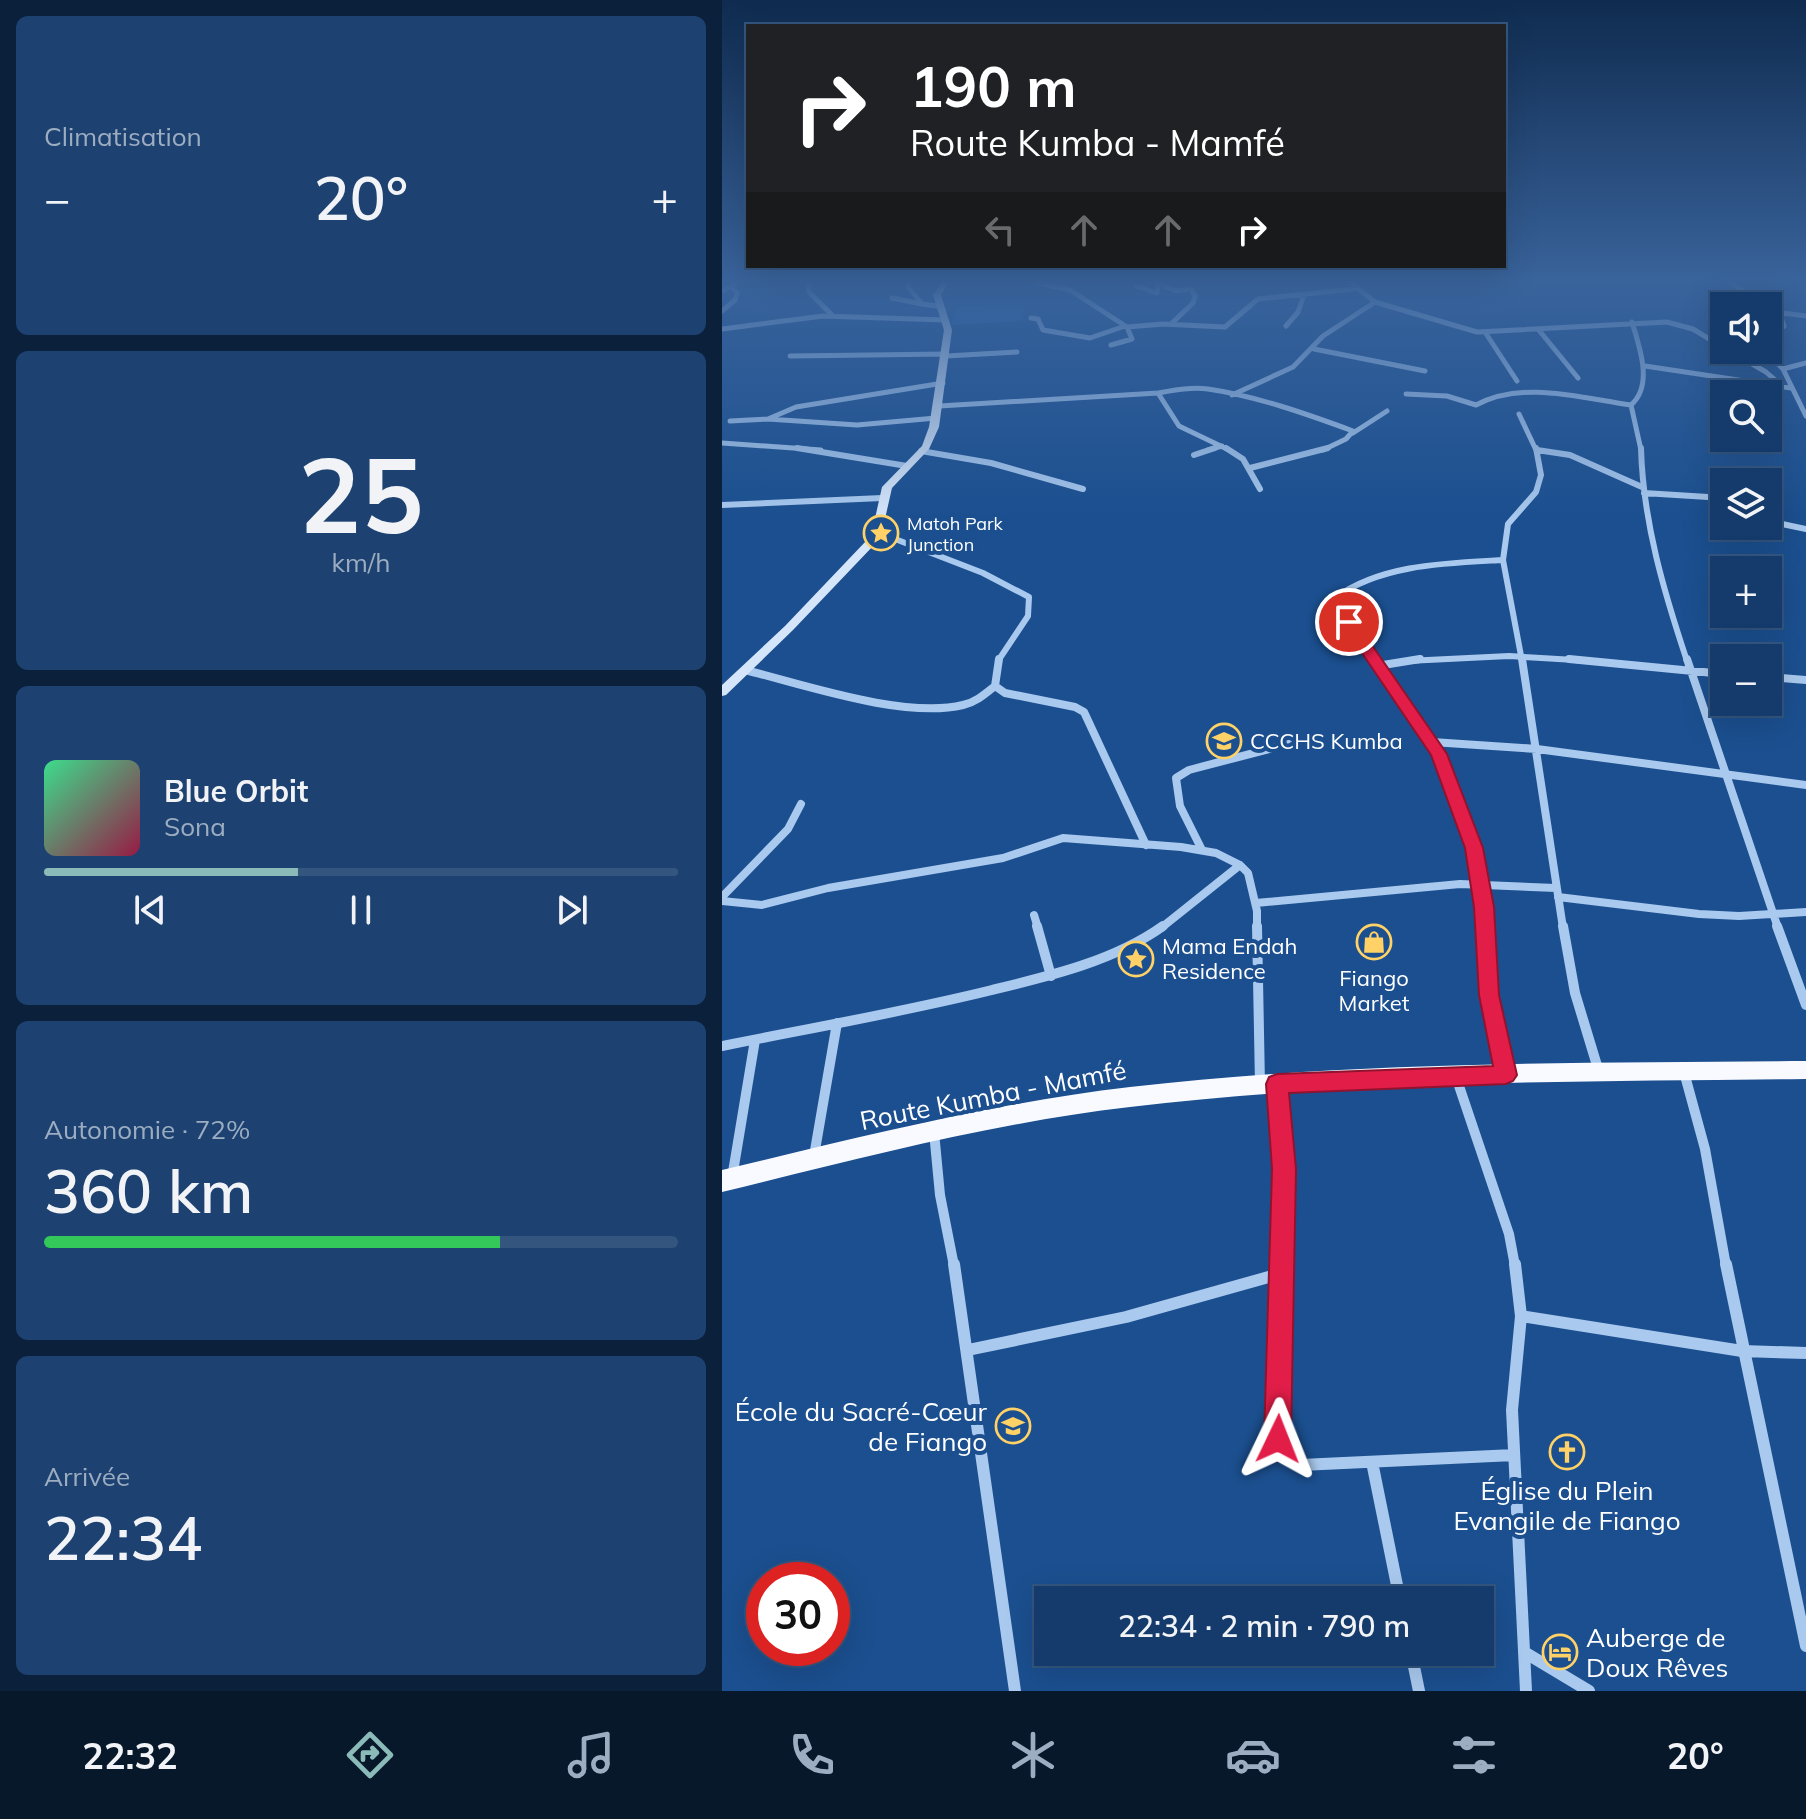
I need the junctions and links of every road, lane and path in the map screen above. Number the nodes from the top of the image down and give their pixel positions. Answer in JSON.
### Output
{"nodes":[{"id":1,"x":945,"y":361,"type":"edge"},
{"id":2,"x":1299,"y":361,"type":"edge"},
{"id":3,"x":1374,"y":361,"type":"edge"},
{"id":4,"x":1506,"y":361,"type":"edge"},
{"id":5,"x":1564,"y":361,"type":"edge"},
{"id":6,"x":1643,"y":361,"type":"edge"},
{"id":7,"x":1806,"y":363,"type":"edge"},
{"id":8,"x":1752,"y":364,"type":"edge"},
{"id":9,"x":1778,"y":364,"type":"edge"},
{"id":10,"x":1645,"y":366,"type":"junction"},
{"id":11,"x":1783,"y":369,"type":"junction"},
{"id":12,"x":1425,"y":371,"type":"dead end"},
{"id":13,"x":1578,"y":378,"type":"dead end"},
{"id":14,"x":1517,"y":381,"type":"dead end"},
{"id":15,"x":943,"y":383,"type":"junction"},
{"id":16,"x":1784,"y":387,"type":"junction"},
{"id":17,"x":1791,"y":388,"type":"junction"},
{"id":18,"x":1158,"y":393,"type":"junction"},
{"id":19,"x":1406,"y":394,"type":"dead end"},
{"id":20,"x":1232,"y":395,"type":"junction"},
{"id":21,"x":1631,"y":405,"type":"junction"},
{"id":22,"x":939,"y":406,"type":"junction"},
{"id":23,"x":1387,"y":411,"type":"dead end"},
{"id":24,"x":1519,"y":414,"type":"dead end"},
{"id":25,"x":1806,"y":416,"type":"edge"},
{"id":26,"x":936,"y":418,"type":"junction"},
{"id":27,"x":768,"y":419,"type":"junction"},
{"id":28,"x":730,"y":421,"type":"dead end"},
{"id":29,"x":1353,"y":433,"type":"junction"},
{"id":30,"x":722,"y":443,"type":"edge"},
{"id":31,"x":1222,"y":446,"type":"junction"},
{"id":32,"x":1537,"y":450,"type":"junction"},
{"id":33,"x":921,"y":451,"type":"junction"},
{"id":34,"x":1194,"y":455,"type":"dead end"},
{"id":35,"x":907,"y":466,"type":"junction"},
{"id":36,"x":1250,"y":468,"type":"junction"},
{"id":37,"x":1083,"y":489,"type":"dead end"},
{"id":38,"x":1260,"y":489,"type":"dead end"},
{"id":39,"x":1643,"y":490,"type":"junction"},
{"id":40,"x":1710,"y":497,"type":"edge"},
{"id":41,"x":882,"y":498,"type":"junction"},
{"id":42,"x":722,"y":505,"type":"edge"},
{"id":43,"x":1782,"y":524,"type":"edge"},
{"id":44,"x":1806,"y":529,"type":"edge"},
{"id":45,"x":877,"y":532,"type":"junction"},
{"id":46,"x":1503,"y":560,"type":"junction"},
{"id":47,"x":1522,"y":654,"type":"junction"},
{"id":48,"x":1377,"y":666,"type":"junction"},
{"id":49,"x":745,"y":670,"type":"junction"},
{"id":50,"x":1691,"y":672,"type":"junction"},
{"id":51,"x":1710,"y":673,"type":"edge"},
{"id":52,"x":1782,"y":678,"type":"edge"},
{"id":53,"x":1806,"y":680,"type":"edge"},
{"id":54,"x":995,"y":686,"type":"junction"},
{"id":55,"x":722,"y":692,"type":"edge"},
{"id":56,"x":1432,"y":742,"type":"junction"},
{"id":57,"x":1292,"y":743,"type":"dead end"},
{"id":58,"x":1537,"y":749,"type":"junction"},
{"id":59,"x":1725,"y":777,"type":"junction"},
{"id":60,"x":1806,"y":785,"type":"edge"},
{"id":61,"x":801,"y":804,"type":"dead end"},
{"id":62,"x":1146,"y":845,"type":"junction"},
{"id":63,"x":1202,"y":850,"type":"junction"},
{"id":64,"x":1240,"y":865,"type":"junction"},
{"id":65,"x":1481,"y":885,"type":"junction"},
{"id":66,"x":1557,"y":893,"type":"junction"},
{"id":67,"x":722,"y":899,"type":"edge"},
{"id":68,"x":1256,"y":903,"type":"junction"},
{"id":69,"x":1806,"y":912,"type":"edge"},
{"id":70,"x":1772,"y":913,"type":"junction"},
{"id":71,"x":1034,"y":915,"type":"dead end"},
{"id":72,"x":1051,"y":976,"type":"junction"},
{"id":73,"x":1806,"y":1005,"type":"edge"},
{"id":74,"x":837,"y":1023,"type":"junction"},
{"id":75,"x":755,"y":1040,"type":"junction"},
{"id":76,"x":722,"y":1046,"type":"edge"},
{"id":77,"x":1806,"y":1070,"type":"edge"},
{"id":78,"x":1683,"y":1071,"type":"junction"},
{"id":79,"x":1600,"y":1073,"type":"junction"},
{"id":80,"x":1506,"y":1075,"type":"junction"},
{"id":81,"x":1455,"y":1076,"type":"junction"},
{"id":82,"x":1269,"y":1085,"type":"junction"},
{"id":83,"x":934,"y":1132,"type":"junction"},
{"id":84,"x":813,"y":1159,"type":"junction"},
{"id":85,"x":727,"y":1180,"type":"edge"},
{"id":86,"x":1283,"y":1273,"type":"junction"},
{"id":87,"x":1521,"y":1316,"type":"junction"},
{"id":88,"x":968,"y":1350,"type":"junction"},
{"id":89,"x":1742,"y":1351,"type":"junction"},
{"id":90,"x":1806,"y":1353,"type":"edge"},
{"id":91,"x":1514,"y":1455,"type":"junction"},
{"id":92,"x":1372,"y":1462,"type":"junction"},
{"id":93,"x":1397,"y":1586,"type":"edge"},
{"id":94,"x":1806,"y":1646,"type":"edge"},
{"id":95,"x":1524,"y":1652,"type":"junction"},
{"id":96,"x":1414,"y":1666,"type":"edge"},
{"id":97,"x":1015,"y":1691,"type":"edge"},
{"id":98,"x":1419,"y":1691,"type":"edge"},
{"id":99,"x":1526,"y":1691,"type":"edge"},
{"id":100,"x":1589,"y":1691,"type":"edge"}],
"edges":[{"from":1,"to":15,"type":"main road"},
{"from":2,"to":20,"type":"street"},
{"from":3,"to":12,"type":"street"},
{"from":4,"to":14,"type":"street"},
{"from":5,"to":13,"type":"street"},
{"from":6,"to":10,"type":"street"},
{"from":7,"to":11,"type":"street"},
{"from":8,"to":16,"type":"street"},
{"from":9,"to":11,"type":"street"},
{"from":10,"to":16,"type":"street"},
{"from":10,"to":21,"type":"street"},
{"from":11,"to":17,"type":"street"},
{"from":15,"to":22,"type":"main road"},
{"from":15,"to":27,"type":"street"},
{"from":16,"to":17,"type":"street"},
{"from":17,"to":25,"type":"street"},
{"from":18,"to":20,"type":"street"},
{"from":18,"to":22,"type":"street"},
{"from":18,"to":31,"type":"street"},
{"from":19,"to":21,"type":"street"},
{"from":20,"to":29,"type":"street"},
{"from":21,"to":39,"type":"street"},
{"from":22,"to":26,"type":"main road"},
{"from":23,"to":29,"type":"street"},
{"from":24,"to":32,"type":"street"},
{"from":26,"to":27,"type":"street"},
{"from":26,"to":33,"type":"main road"},
{"from":27,"to":28,"type":"street"},
{"from":29,"to":36,"type":"street"},
{"from":30,"to":35,"type":"street"},
{"from":31,"to":34,"type":"street"},
{"from":31,"to":36,"type":"street"},
{"from":32,"to":39,"type":"street"},
{"from":32,"to":46,"type":"street"},
{"from":33,"to":35,"type":"main road"},
{"from":33,"to":37,"type":"street"},
{"from":35,"to":41,"type":"main road"},
{"from":36,"to":38,"type":"street"},
{"from":39,"to":40,"type":"street"},
{"from":39,"to":50,"type":"street"},
{"from":41,"to":42,"type":"street"},
{"from":41,"to":45,"type":"main road"},
{"from":43,"to":44,"type":"street"},
{"from":45,"to":49,"type":"main road"},
{"from":45,"to":54,"type":"street"},
{"from":46,"to":47,"type":"street"},
{"from":46,"to":48,"type":"street"},
{"from":47,"to":48,"type":"street"},
{"from":47,"to":50,"type":"street"},
{"from":47,"to":58,"type":"street"},
{"from":48,"to":56,"type":"street"},
{"from":49,"to":54,"type":"street"},
{"from":49,"to":55,"type":"main road"},
{"from":50,"to":51,"type":"street"},
{"from":50,"to":59,"type":"street"},
{"from":52,"to":53,"type":"street"},
{"from":54,"to":62,"type":"street"},
{"from":56,"to":58,"type":"street"},
{"from":56,"to":65,"type":"street"},
{"from":57,"to":63,"type":"street"},
{"from":58,"to":59,"type":"street"},
{"from":58,"to":66,"type":"street"},
{"from":59,"to":60,"type":"street"},
{"from":59,"to":70,"type":"street"},
{"from":61,"to":67,"type":"street"},
{"from":62,"to":63,"type":"street"},
{"from":62,"to":67,"type":"street"},
{"from":63,"to":64,"type":"street"},
{"from":64,"to":68,"type":"street"},
{"from":64,"to":72,"type":"street"},
{"from":65,"to":66,"type":"street"},
{"from":65,"to":68,"type":"street"},
{"from":65,"to":80,"type":"street"},
{"from":66,"to":70,"type":"street"},
{"from":66,"to":79,"type":"street"},
{"from":68,"to":82,"type":"street"},
{"from":69,"to":70,"type":"street"},
{"from":70,"to":73,"type":"street"},
{"from":71,"to":72,"type":"street"},
{"from":72,"to":74,"type":"street"},
{"from":74,"to":75,"type":"street"},
{"from":74,"to":84,"type":"street"},
{"from":75,"to":76,"type":"street"},
{"from":75,"to":85,"type":"street"},
{"from":77,"to":78,"type":"highway","name":"Route Kumba - Mamfé"},
{"from":78,"to":79,"type":"highway","name":"Route Kumba - Mamfé"},
{"from":78,"to":89,"type":"street"},
{"from":79,"to":80,"type":"highway","name":"Route Kumba - Mamfé"},
{"from":80,"to":81,"type":"highway","name":"Route Kumba - Mamfé"},
{"from":81,"to":82,"type":"highway","name":"Route Kumba - Mamfé"},
{"from":81,"to":87,"type":"street"},
{"from":82,"to":83,"type":"highway","name":"Route Kumba - Mamfé"},
{"from":82,"to":86,"type":"street"},
{"from":83,"to":84,"type":"highway","name":"Route Kumba - Mamfé"},
{"from":83,"to":88,"type":"street"},
{"from":84,"to":85,"type":"highway","name":"Route Kumba - Mamfé"},
{"from":86,"to":88,"type":"street"},
{"from":86,"to":92,"type":"street"},
{"from":87,"to":89,"type":"street"},
{"from":87,"to":91,"type":"street"},
{"from":88,"to":97,"type":"street"},
{"from":89,"to":90,"type":"street"},
{"from":89,"to":94,"type":"street"},
{"from":91,"to":92,"type":"street"},
{"from":91,"to":95,"type":"street"},
{"from":92,"to":93,"type":"street"},
{"from":95,"to":99,"type":"street"},
{"from":95,"to":100,"type":"street"},
{"from":96,"to":98,"type":"street"}]}
